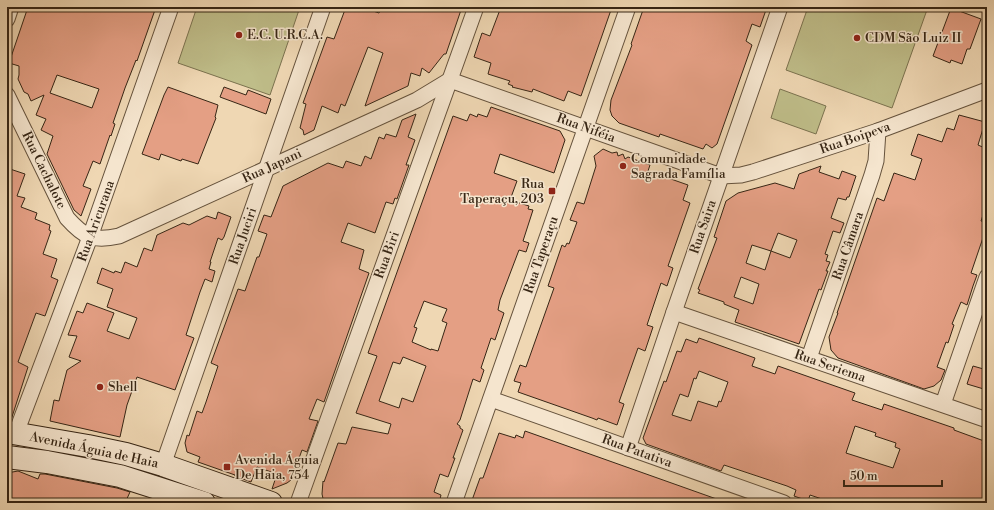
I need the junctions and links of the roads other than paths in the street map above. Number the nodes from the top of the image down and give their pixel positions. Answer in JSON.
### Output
{"nodes":[{"id":1,"x":11,"y":7,"type":"edge"},
{"id":2,"x":171,"y":7,"type":"edge"},
{"id":3,"x":323,"y":7,"type":"edge"},
{"id":4,"x":476,"y":7,"type":"edge"},
{"id":5,"x":628,"y":7,"type":"edge"},
{"id":6,"x":780,"y":7,"type":"edge"},
{"id":7,"x":7,"y":19,"type":"edge"},
{"id":8,"x":450,"y":80,"type":"junction"},
{"id":9,"x":987,"y":90,"type":"edge"},
{"id":10,"x":7,"y":94,"type":"edge"},
{"id":11,"x":585,"y":128,"type":"junction"},
{"id":12,"x":878,"y":131,"type":"junction"},
{"id":13,"x":266,"y":168,"type":"junction"},
{"id":14,"x":721,"y":176,"type":"junction"},
{"id":15,"x":90,"y":237,"type":"junction"},
{"id":16,"x":987,"y":277,"type":"edge"},
{"id":17,"x":674,"y":312,"type":"junction"},
{"id":18,"x":809,"y":358,"type":"junction"},
{"id":19,"x":491,"y":399,"type":"junction"},
{"id":20,"x":943,"y":404,"type":"junction"},
{"id":21,"x":987,"y":420,"type":"edge"},
{"id":22,"x":11,"y":432,"type":"edge"},
{"id":23,"x":628,"y":448,"type":"junction"},
{"id":24,"x":7,"y":457,"type":"edge"},
{"id":25,"x":163,"y":465,"type":"junction"},
{"id":26,"x":204,"y":503,"type":"edge"},
{"id":27,"x":272,"y":503,"type":"edge"},
{"id":28,"x":298,"y":503,"type":"edge"},
{"id":29,"x":454,"y":503,"type":"edge"},
{"id":30,"x":784,"y":503,"type":"edge"}],
"edges":[{"from":1,"to":7,"type":"street"},
{"from":2,"to":15,"type":"street","name":"Rua Aricurana"},
{"from":3,"to":13,"type":"street","name":"Rua Juciri"},
{"from":4,"to":8,"type":"street","name":"Rua Biri"},
{"from":5,"to":11,"type":"street","name":"Rua Taperaçu"},
{"from":6,"to":14,"type":"street","name":"Rua Saira"},
{"from":8,"to":11,"type":"street","name":"Rua Niféia"},
{"from":8,"to":13,"type":"street","name":"Rua Japani"},
{"from":8,"to":28,"type":"street","name":"Rua Biri"},
{"from":9,"to":12,"type":"street","name":"Rua Boipeva"},
{"from":10,"to":15,"type":"street","name":"Rua Cachalote"},
{"from":11,"to":14,"type":"street","name":"Rua Niféia"},
{"from":11,"to":19,"type":"street","name":"Rua Taperaçu"},
{"from":12,"to":14,"type":"street","name":"Rua Boipeva"},
{"from":12,"to":18,"type":"street","name":"Rua Câmara"},
{"from":13,"to":15,"type":"street","name":"Rua Japani"},
{"from":13,"to":25,"type":"street","name":"Rua Juciri"},
{"from":14,"to":17,"type":"street","name":"Rua Saira"},
{"from":15,"to":22,"type":"street","name":"Rua Aricurana"},
{"from":16,"to":20,"type":"street"},
{"from":17,"to":18,"type":"street","name":"Rua Seriema"},
{"from":17,"to":23,"type":"street","name":"Rua Saira"},
{"from":18,"to":20,"type":"street","name":"Rua Seriema"},
{"from":19,"to":23,"type":"street","name":"Rua Patativa"},
{"from":19,"to":29,"type":"street","name":"Rua Taperaçu"},
{"from":20,"to":21,"type":"street","name":"Rua Seriema"},
{"from":22,"to":25,"type":"main road","name":"Avenida Águia de Haia"},
{"from":23,"to":30,"type":"street","name":"Rua Patativa"},
{"from":24,"to":26,"type":"main road","name":"Avenida Águia de Haia"},
{"from":25,"to":27,"type":"main road","name":"Avenida Águia de Haia"}]}
